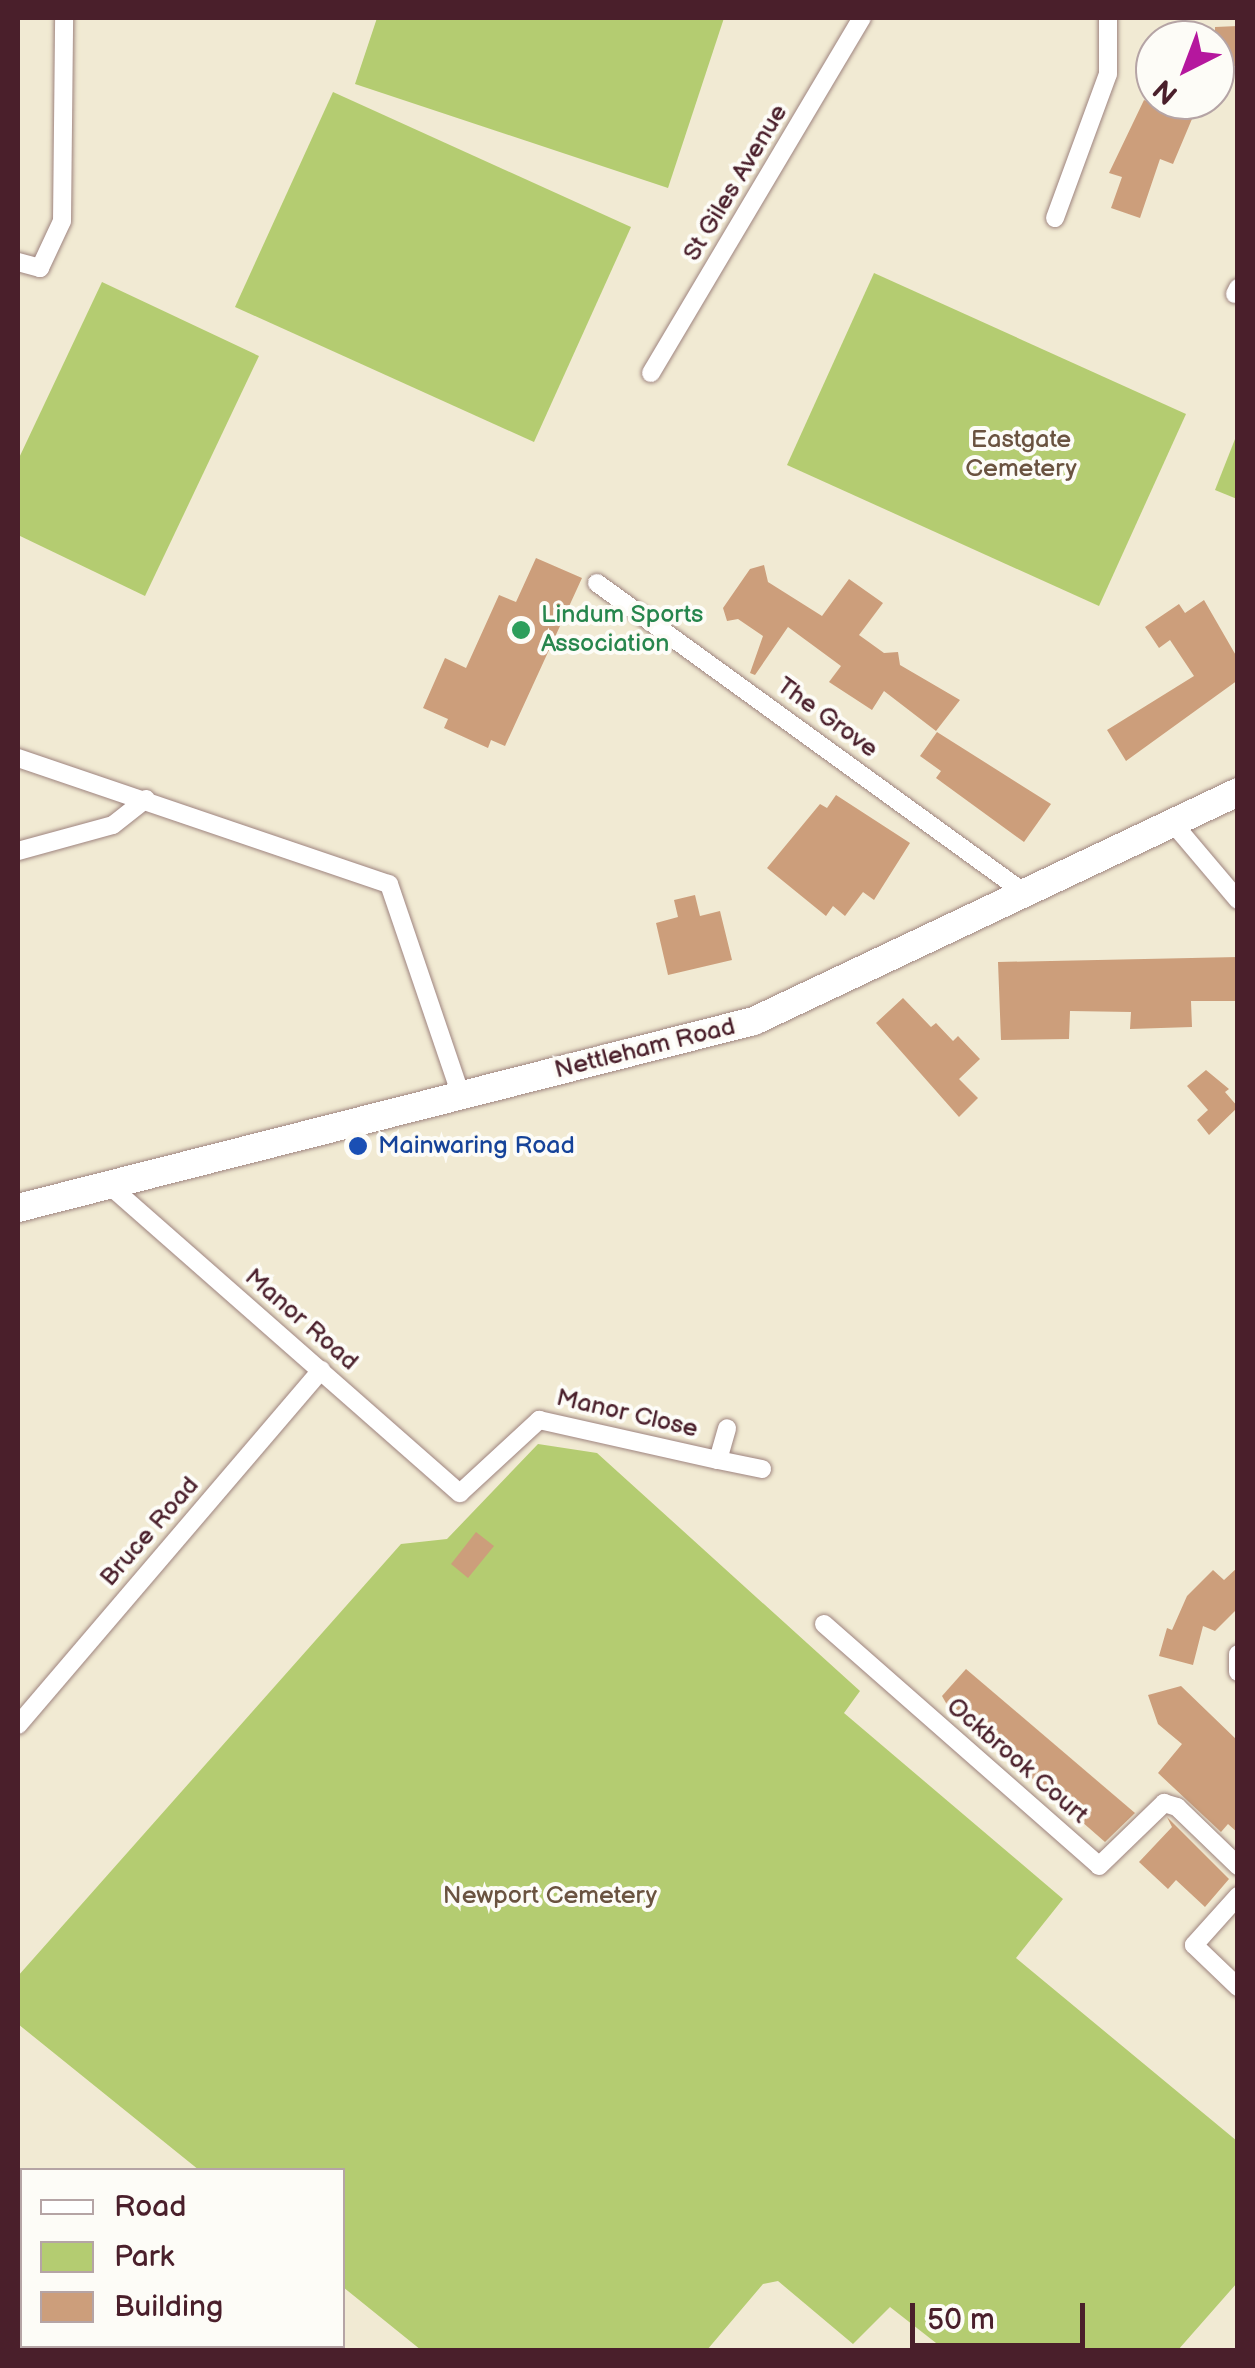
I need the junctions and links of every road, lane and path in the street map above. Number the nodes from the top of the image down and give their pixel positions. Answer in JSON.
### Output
{"nodes":[{"id":1,"x":64,"y":18,"type":"edge"},
{"id":2,"x":862,"y":18,"type":"edge"},
{"id":3,"x":1108,"y":18,"type":"edge"},
{"id":4,"x":1055,"y":218,"type":"dead end"},
{"id":5,"x":18,"y":262,"type":"edge"},
{"id":6,"x":650,"y":373,"type":"dead end"},
{"id":7,"x":598,"y":582,"type":"dead end"},
{"id":8,"x":18,"y":758,"type":"edge"},
{"id":9,"x":1238,"y":792,"type":"edge"},
{"id":10,"x":146,"y":799,"type":"junction"},
{"id":11,"x":1172,"y":822,"type":"junction"},
{"id":12,"x":18,"y":851,"type":"edge"},
{"id":13,"x":1026,"y":894,"type":"junction"},
{"id":14,"x":1238,"y":900,"type":"edge"},
{"id":15,"x":461,"y":1096,"type":"junction"},
{"id":16,"x":109,"y":1185,"type":"junction"},
{"id":17,"x":18,"y":1208,"type":"edge"},
{"id":18,"x":320,"y":1370,"type":"junction"},
{"id":19,"x":727,"y":1428,"type":"dead end"},
{"id":20,"x":718,"y":1460,"type":"junction"},
{"id":21,"x":762,"y":1470,"type":"dead end"},
{"id":22,"x":460,"y":1493,"type":"joint"},
{"id":23,"x":824,"y":1624,"type":"dead end"},
{"id":24,"x":1238,"y":1654,"type":"edge"},
{"id":25,"x":1238,"y":1672,"type":"edge"},
{"id":26,"x":18,"y":1725,"type":"edge"},
{"id":27,"x":1238,"y":1866,"type":"edge"},
{"id":28,"x":1238,"y":1896,"type":"edge"},
{"id":29,"x":1238,"y":1986,"type":"edge"}],
"edges":[{"from":1,"to":5,"type":"street"},
{"from":2,"to":6,"type":"street","name":"St Giles Avenue"},
{"from":3,"to":4,"type":"street"},
{"from":7,"to":13,"type":"street","name":"The Grove"},
{"from":8,"to":10,"type":"street"},
{"from":9,"to":11,"type":"street","name":"Nettleham Road"},
{"from":10,"to":12,"type":"street"},
{"from":10,"to":15,"type":"street"},
{"from":11,"to":13,"type":"street","name":"Nettleham Road"},
{"from":11,"to":14,"type":"street"},
{"from":13,"to":15,"type":"street","name":"Nettleham Road"},
{"from":15,"to":16,"type":"street","name":"Nettleham Road"},
{"from":16,"to":17,"type":"street","name":"Nettleham Road"},
{"from":16,"to":18,"type":"street","name":"Manor Road"},
{"from":18,"to":22,"type":"street","name":"Manor Road"},
{"from":18,"to":26,"type":"street","name":"Bruce Road"},
{"from":19,"to":20,"type":"street","name":"Manor Close"},
{"from":20,"to":21,"type":"street"},
{"from":20,"to":22,"type":"street","name":"Manor Close"},
{"from":23,"to":27,"type":"street","name":"Ockbrook Court"},
{"from":24,"to":25,"type":"street"},
{"from":28,"to":29,"type":"street"}]}
